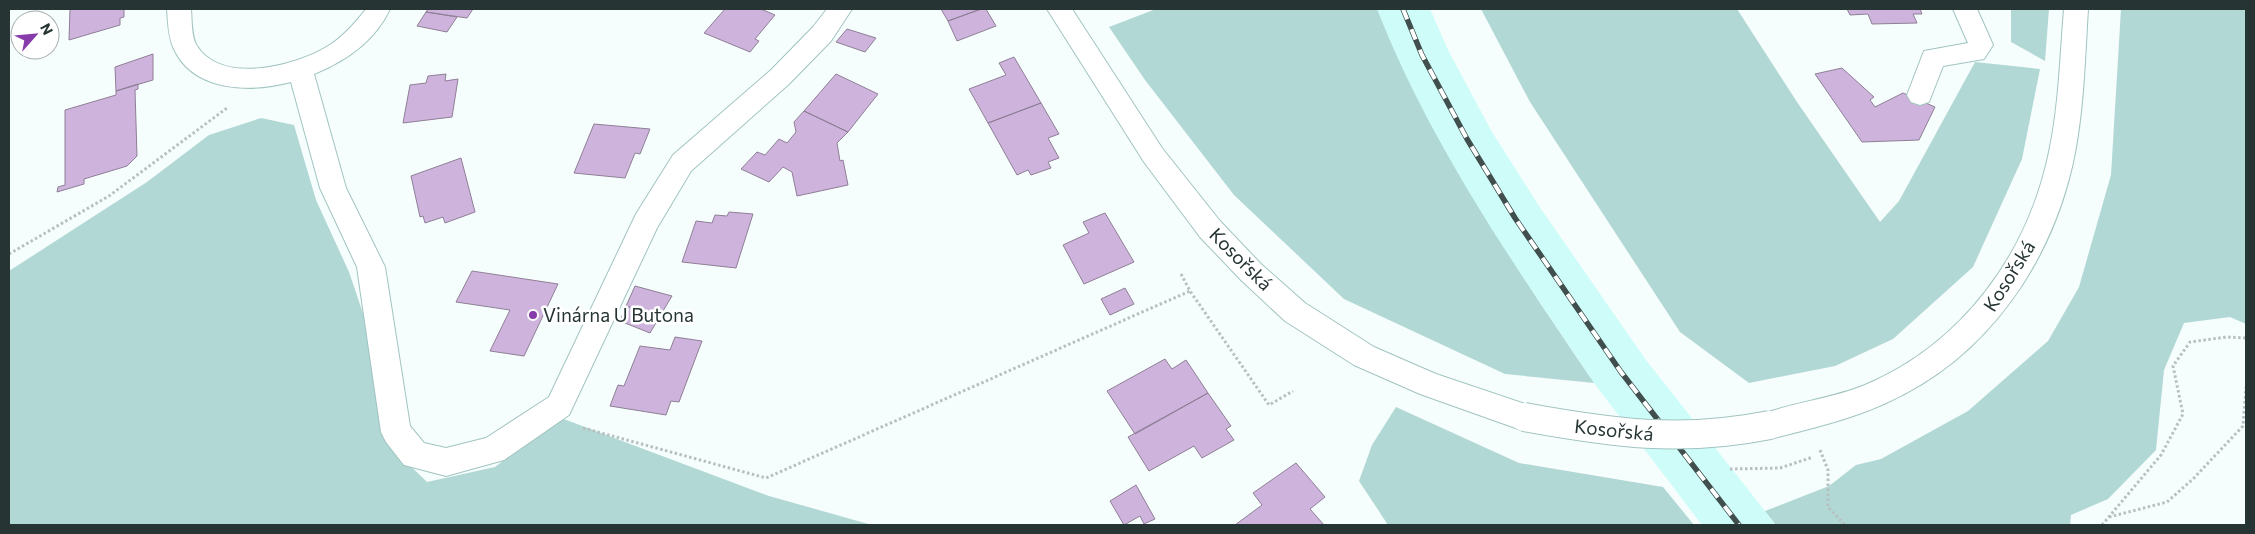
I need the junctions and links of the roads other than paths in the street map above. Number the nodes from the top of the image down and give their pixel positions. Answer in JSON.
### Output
{"nodes":[{"id":1,"x":179,"y":9,"type":"edge"},
{"id":2,"x":378,"y":9,"type":"edge"},
{"id":3,"x":840,"y":9,"type":"edge"},
{"id":4,"x":1060,"y":9,"type":"edge"},
{"id":5,"x":1965,"y":9,"type":"edge"},
{"id":6,"x":2076,"y":9,"type":"edge"},
{"id":7,"x":300,"y":70,"type":"junction"},
{"id":8,"x":1920,"y":95,"type":"dead end"}],
"edges":[{"from":1,"to":7,"type":"street"},
{"from":2,"to":7,"type":"street"},
{"from":3,"to":7,"type":"street"},
{"from":4,"to":6,"type":"street","name":"Kosořská","bridge":true},
{"from":5,"to":8,"type":"street"}]}
